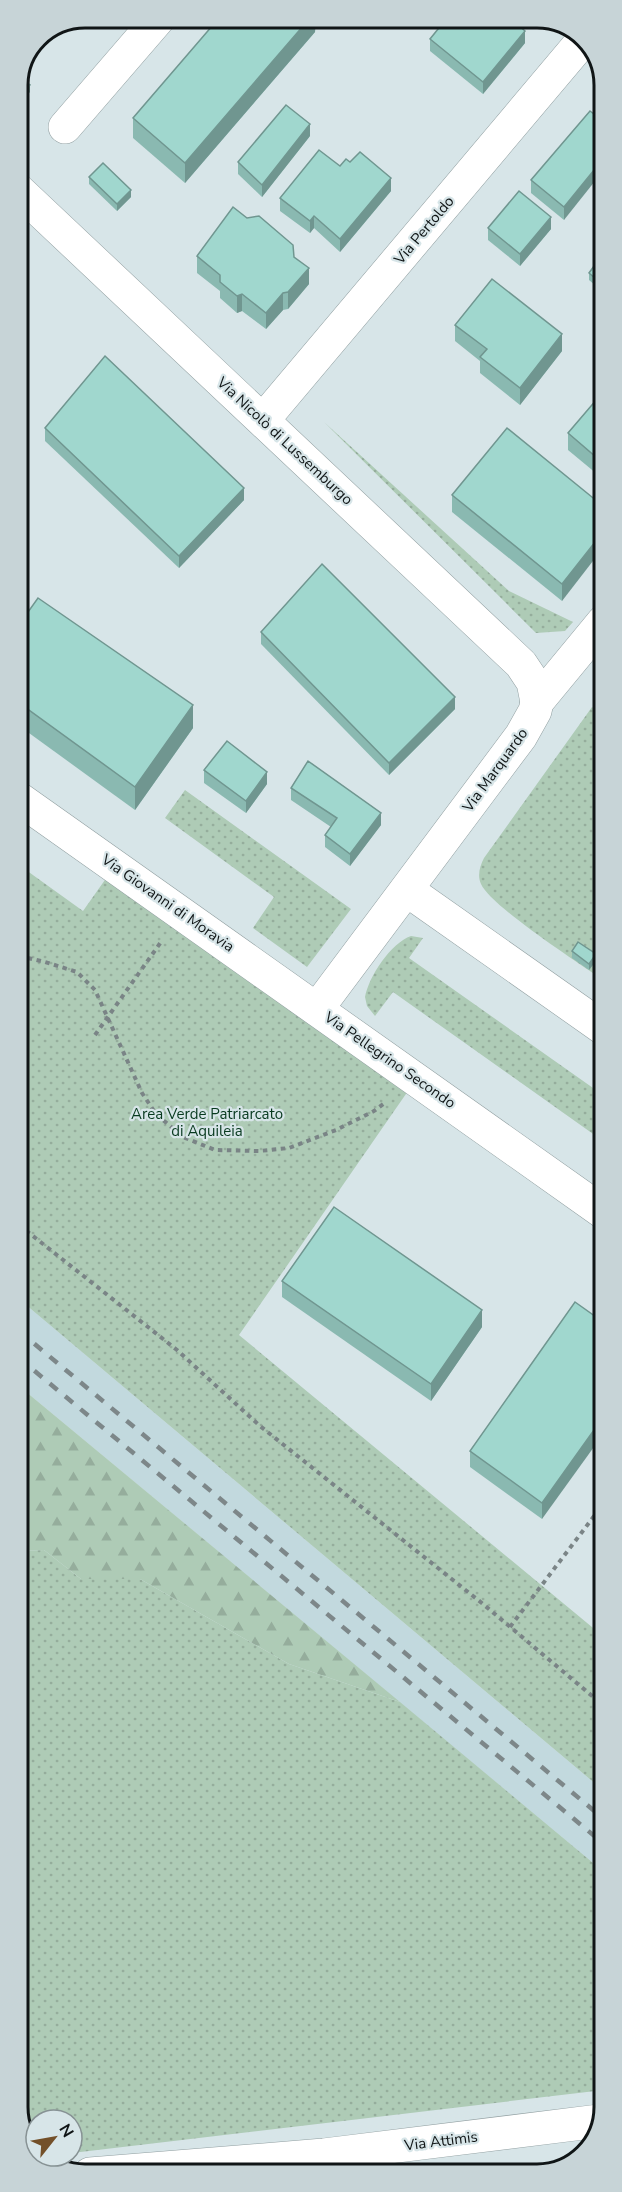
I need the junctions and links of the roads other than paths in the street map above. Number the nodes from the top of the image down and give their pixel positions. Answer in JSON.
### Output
{"nodes":[{"id":1,"x":150,"y":28,"type":"edge"},
{"id":2,"x":578,"y":47,"type":"edge"},
{"id":3,"x":65,"y":127,"type":"dead end"},
{"id":4,"x":28,"y":199,"type":"edge"},
{"id":5,"x":263,"y":420,"type":"junction"},
{"id":6,"x":594,"y":633,"type":"edge"},
{"id":7,"x":537,"y":702,"type":"junction"},
{"id":8,"x":28,"y":805,"type":"edge"},
{"id":9,"x":407,"y":890,"type":"junction"},
{"id":10,"x":318,"y":1009,"type":"junction"},
{"id":11,"x":594,"y":1022,"type":"edge"},
{"id":12,"x":594,"y":1206,"type":"edge"},
{"id":13,"x":592,"y":2122,"type":"edge"},
{"id":14,"x":220,"y":2163,"type":"edge"}],
"edges":[{"from":1,"to":3,"type":"street"},
{"from":2,"to":5,"type":"street","name":"Via Pertoldo"},
{"from":4,"to":5,"type":"street","name":"Via Nicolò di Lussemburgo"},
{"from":5,"to":7,"type":"street","name":"Via Nicolò di Lussemburgo"},
{"from":6,"to":7,"type":"street","name":"Via Marquardo"},
{"from":7,"to":9,"type":"street","name":"Via Marquardo"},
{"from":8,"to":10,"type":"street","name":"Via Giovanni di Moravia"},
{"from":9,"to":10,"type":"street","name":"Via Pellegrino Secondo"},
{"from":9,"to":11,"type":"street"},
{"from":10,"to":12,"type":"street","name":"Via Pellegrino Secondo"},
{"from":13,"to":14,"type":"street","name":"Via Attimis"}]}
